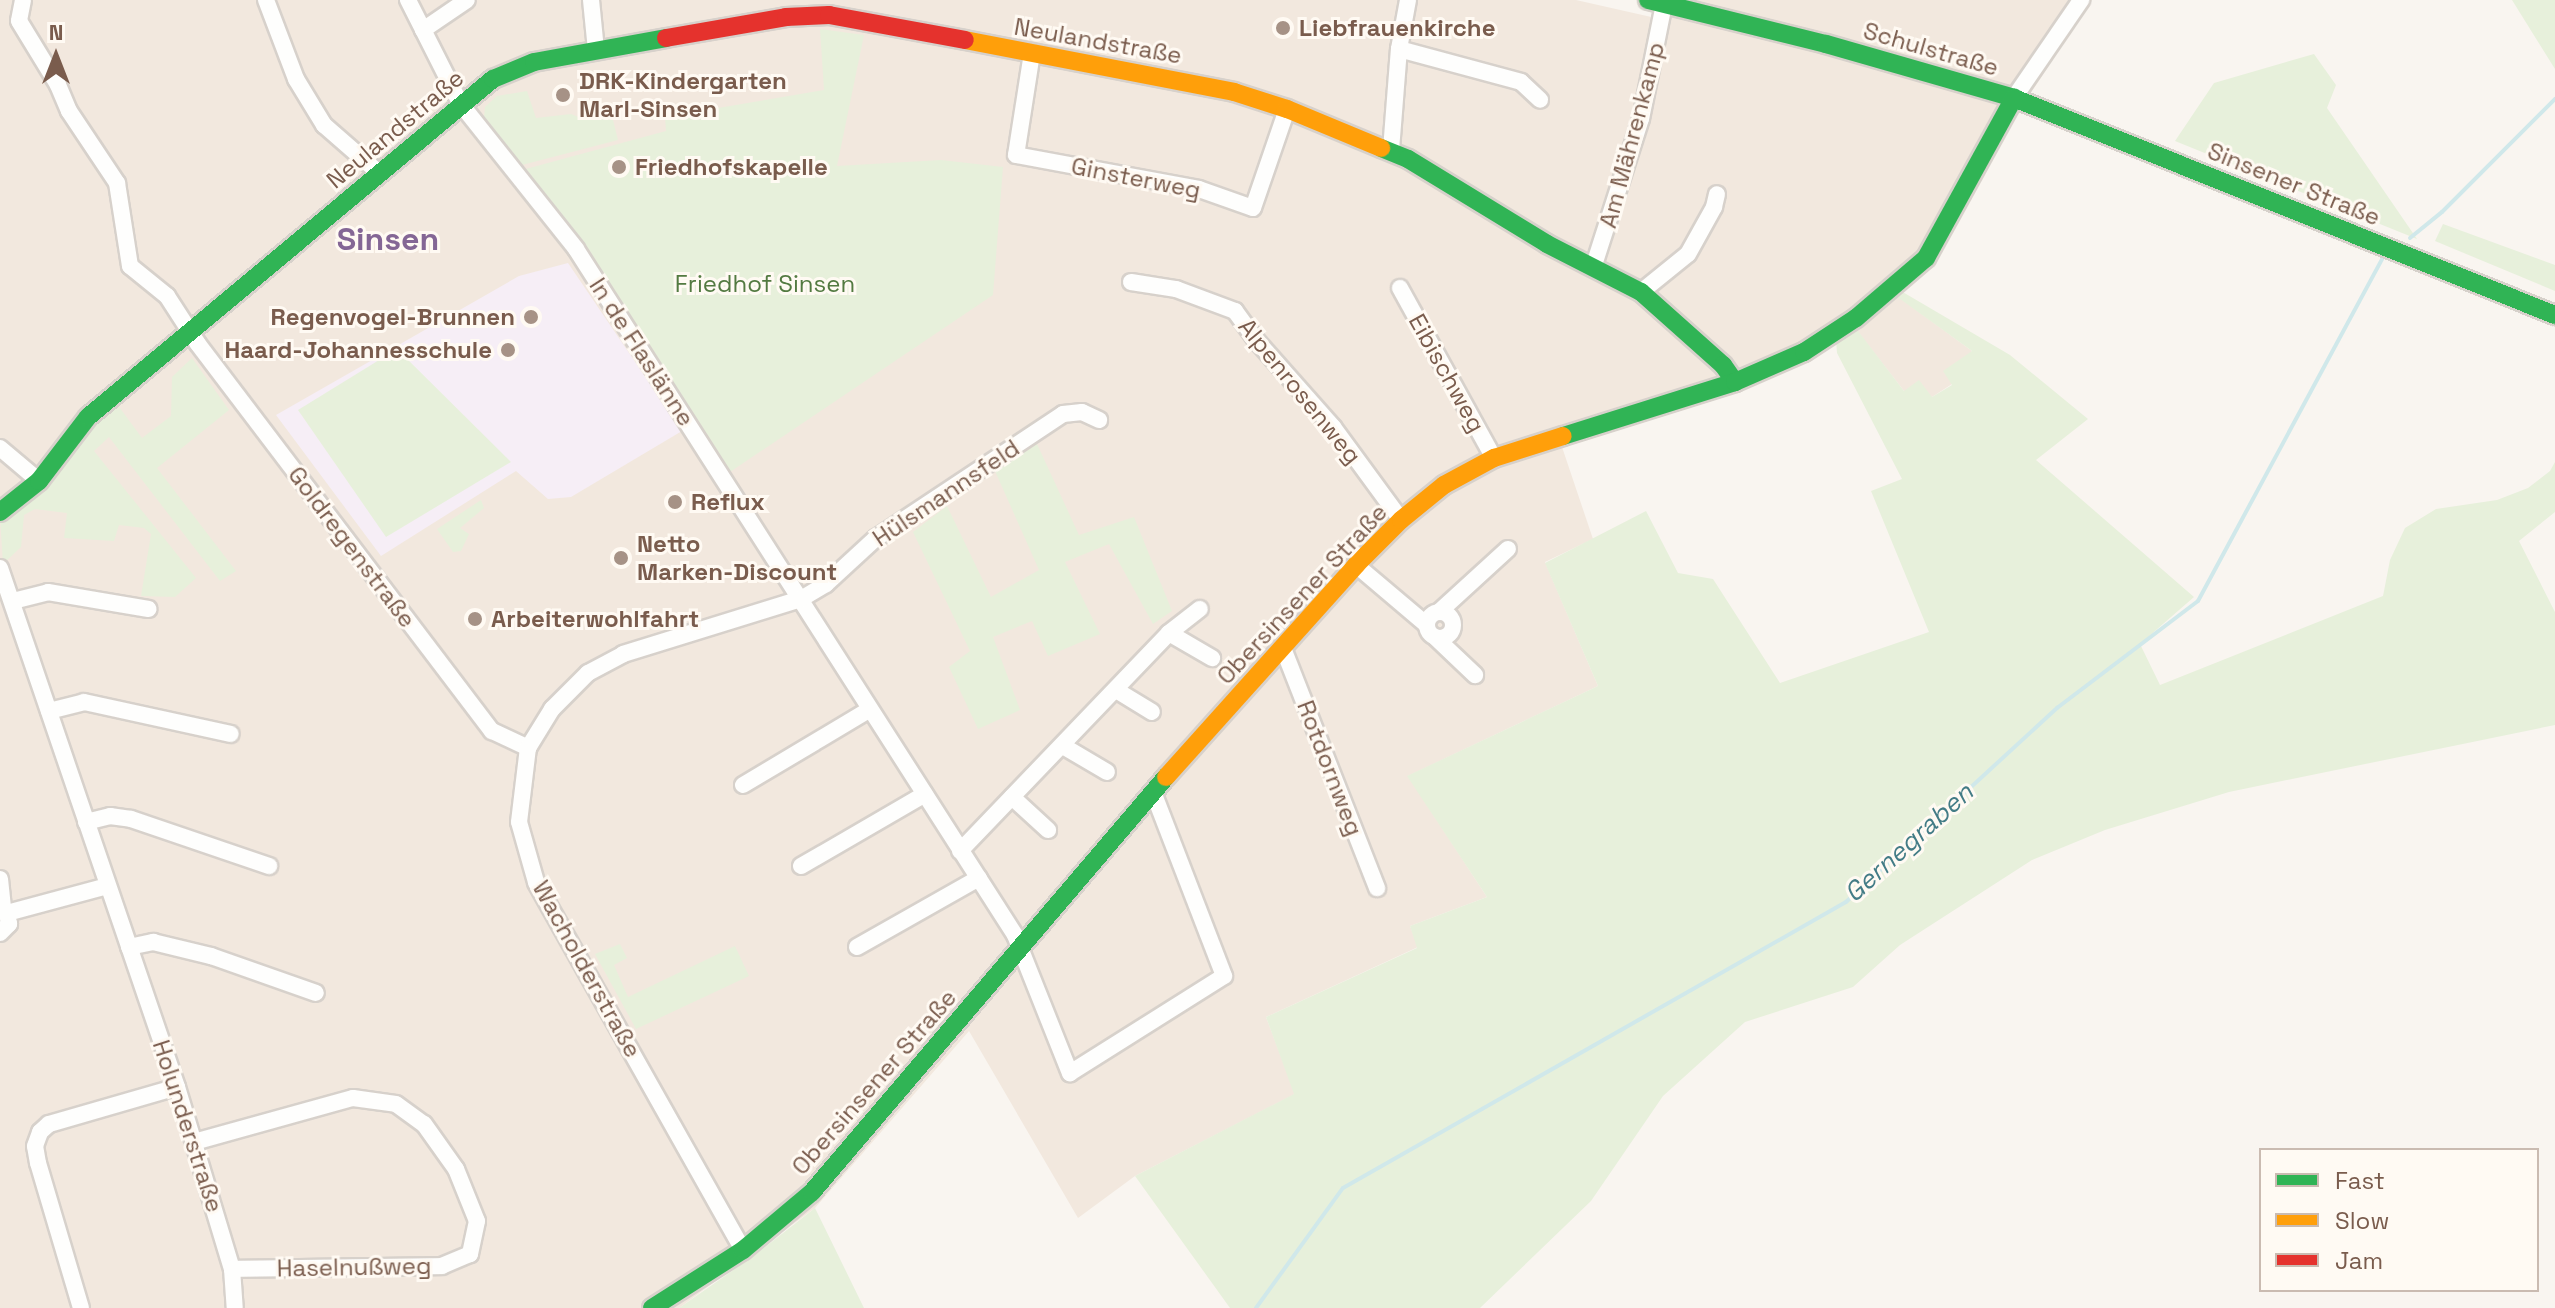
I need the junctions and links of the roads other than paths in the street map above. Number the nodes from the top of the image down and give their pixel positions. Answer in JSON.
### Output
{"nodes":[{"id":1,"x":23,"y":0,"type":"edge"},
{"id":2,"x":266,"y":0,"type":"edge"},
{"id":3,"x":408,"y":0,"type":"edge"},
{"id":4,"x":467,"y":0,"type":"edge"},
{"id":5,"x":591,"y":0,"type":"edge"},
{"id":6,"x":1408,"y":0,"type":"edge"},
{"id":7,"x":2081,"y":0,"type":"edge"},
{"id":8,"x":1656,"y":2,"type":"edge"},
{"id":9,"x":423,"y":30,"type":"junction"},
{"id":10,"x":1399,"y":49,"type":"junction"},
{"id":11,"x":596,"y":50,"type":"junction"},
{"id":12,"x":1032,"y":53,"type":"junction"},
{"id":13,"x":2014,"y":98,"type":"junction"},
{"id":14,"x":1540,"y":100,"type":"dead end"},
{"id":15,"x":460,"y":103,"type":"junction"},
{"id":16,"x":1287,"y":109,"type":"junction"},
{"id":17,"x":1391,"y":150,"type":"junction"},
{"id":18,"x":379,"y":173,"type":"junction"},
{"id":19,"x":1717,"y":194,"type":"dead end"},
{"id":20,"x":1594,"y":265,"type":"junction"},
{"id":21,"x":1131,"y":282,"type":"dead end"},
{"id":22,"x":1400,"y":288,"type":"dead end"},
{"id":23,"x":1641,"y":292,"type":"junction"},
{"id":24,"x":2555,"y":315,"type":"edge"},
{"id":25,"x":189,"y":331,"type":"junction"},
{"id":26,"x":1735,"y":382,"type":"junction"},
{"id":27,"x":1099,"y":420,"type":"dead end"},
{"id":28,"x":0,"y":448,"type":"edge"},
{"id":29,"x":1494,"y":458,"type":"junction"},
{"id":30,"x":39,"y":481,"type":"junction"},
{"id":31,"x":0,"y":512,"type":"edge"},
{"id":32,"x":1401,"y":520,"type":"junction"},
{"id":33,"x":1508,"y":549,"type":"dead end"},
{"id":34,"x":1356,"y":565,"type":"junction"},
{"id":35,"x":0,"y":568,"type":"edge"},
{"id":36,"x":801,"y":599,"type":"junction"},
{"id":37,"x":13,"y":601,"type":"junction"},
{"id":38,"x":149,"y":609,"type":"dead end"},
{"id":39,"x":1200,"y":609,"type":"dead end"},
{"id":40,"x":1440,"y":611,"type":"junction"},
{"id":41,"x":1431,"y":631,"type":"junction"},
{"id":42,"x":1169,"y":633,"type":"junction"},
{"id":43,"x":1283,"y":648,"type":"junction"},
{"id":44,"x":1212,"y":658,"type":"dead end"},
{"id":45,"x":1475,"y":675,"type":"dead end"},
{"id":46,"x":1116,"y":690,"type":"junction"},
{"id":47,"x":869,"y":710,"type":"junction"},
{"id":48,"x":49,"y":711,"type":"junction"},
{"id":49,"x":1152,"y":712,"type":"dead end"},
{"id":50,"x":231,"y":734,"type":"dead end"},
{"id":51,"x":1063,"y":746,"type":"junction"},
{"id":52,"x":528,"y":748,"type":"junction"},
{"id":53,"x":1107,"y":772,"type":"dead end"},
{"id":54,"x":743,"y":785,"type":"dead end"},
{"id":55,"x":1153,"y":792,"type":"junction"},
{"id":56,"x":925,"y":794,"type":"junction"},
{"id":57,"x":1012,"y":797,"type":"junction"},
{"id":58,"x":86,"y":822,"type":"junction"},
{"id":59,"x":1048,"y":830,"type":"dead end"},
{"id":60,"x":960,"y":851,"type":"junction"},
{"id":61,"x":269,"y":866,"type":"dead end"},
{"id":62,"x":801,"y":866,"type":"dead end"},
{"id":63,"x":979,"y":878,"type":"junction"},
{"id":64,"x":0,"y":879,"type":"edge"},
{"id":65,"x":107,"y":886,"type":"junction"},
{"id":66,"x":1377,"y":888,"type":"dead end"},
{"id":67,"x":3,"y":910,"type":"edge"},
{"id":68,"x":0,"y":933,"type":"edge"},
{"id":69,"x":129,"y":947,"type":"junction"},
{"id":70,"x":857,"y":947,"type":"dead end"},
{"id":71,"x":1022,"y":947,"type":"junction"},
{"id":72,"x":316,"y":993,"type":"dead end"},
{"id":73,"x":177,"y":1087,"type":"junction"},
{"id":74,"x":194,"y":1142,"type":"junction"},
{"id":75,"x":743,"y":1250,"type":"junction"},
{"id":76,"x":232,"y":1269,"type":"junction"},
{"id":77,"x":81,"y":1308,"type":"edge"},
{"id":78,"x":235,"y":1308,"type":"edge"},
{"id":79,"x":652,"y":1308,"type":"edge"}],
"edges":[{"from":1,"to":25,"type":"street","name":"Goldregenstraße"},
{"from":2,"to":18,"type":"street"},
{"from":3,"to":9,"type":"street","name":"In de Flaslänne"},
{"from":4,"to":9,"type":"street"},
{"from":5,"to":11,"type":"street"},
{"from":6,"to":10,"type":"street"},
{"from":7,"to":13,"type":"street","name":"Obersinsener Straße"},
{"from":8,"to":13,"type":"street","name":"Schulstraße"},
{"from":8,"to":20,"type":"street","name":"Am Mährenkamp"},
{"from":9,"to":15,"type":"street","name":"In de Flaslänne"},
{"from":10,"to":14,"type":"street"},
{"from":10,"to":17,"type":"street"},
{"from":11,"to":12,"type":"street","name":"Neulandstraße"},
{"from":11,"to":15,"type":"street","name":"Neulandstraße"},
{"from":12,"to":16,"type":"street","name":"Neulandstraße"},
{"from":12,"to":16,"type":"street","name":"Ginsterweg"},
{"from":13,"to":24,"type":"street","name":"Sinsener Straße"},
{"from":13,"to":26,"type":"street","name":"Obersinsener Straße"},
{"from":15,"to":18,"type":"street","name":"Neulandstraße"},
{"from":15,"to":36,"type":"street","name":"In de Flaslänne"},
{"from":16,"to":17,"type":"street","name":"Neulandstraße"},
{"from":17,"to":20,"type":"street","name":"Neulandstraße"},
{"from":18,"to":25,"type":"street","name":"Neulandstraße"},
{"from":19,"to":23,"type":"street"},
{"from":20,"to":23,"type":"street","name":"Neulandstraße"},
{"from":21,"to":32,"type":"street","name":"Alpenrosenweg"},
{"from":22,"to":29,"type":"street","name":"Eibischweg"},
{"from":23,"to":26,"type":"street","name":"Neulandstraße"},
{"from":25,"to":30,"type":"street","name":"Neulandstraße"},
{"from":25,"to":52,"type":"street","name":"Goldregenstraße"},
{"from":26,"to":29,"type":"street","name":"Obersinsener Straße"},
{"from":27,"to":36,"type":"street","name":"Hülsmannsfeld"},
{"from":28,"to":30,"type":"street"},
{"from":29,"to":32,"type":"street","name":"Obersinsener Straße"},
{"from":30,"to":31,"type":"street","name":"Neulandstraße"},
{"from":32,"to":34,"type":"street","name":"Obersinsener Straße"},
{"from":33,"to":40,"type":"street"},
{"from":34,"to":41,"type":"street"},
{"from":34,"to":43,"type":"street","name":"Obersinsener Straße"},
{"from":35,"to":37,"type":"street","name":"Holunderstraße"},
{"from":36,"to":47,"type":"street","name":"In de Flaslänne"},
{"from":36,"to":52,"type":"street","name":"Wacholderstraße"},
{"from":37,"to":38,"type":"street"},
{"from":37,"to":48,"type":"street","name":"Holunderstraße"},
{"from":39,"to":42,"type":"street"},
{"from":40,"to":41,"type":"street"},
{"from":40,"to":41,"type":"street"},
{"from":41,"to":45,"type":"street"},
{"from":42,"to":44,"type":"street"},
{"from":42,"to":46,"type":"street"},
{"from":43,"to":55,"type":"street","name":"Obersinsener Straße"},
{"from":43,"to":66,"type":"street","name":"Rotdornweg"},
{"from":46,"to":49,"type":"street"},
{"from":46,"to":51,"type":"street"},
{"from":47,"to":54,"type":"street"},
{"from":47,"to":56,"type":"street","name":"In de Flaslänne"},
{"from":48,"to":50,"type":"street"},
{"from":48,"to":58,"type":"street","name":"Holunderstraße"},
{"from":51,"to":53,"type":"street"},
{"from":51,"to":57,"type":"street"},
{"from":52,"to":75,"type":"street","name":"Wacholderstraße"},
{"from":55,"to":71,"type":"street","name":"Obersinsener Straße"},
{"from":55,"to":71,"type":"street","name":"In de Flaslänne"},
{"from":56,"to":60,"type":"street","name":"In de Flaslänne"},
{"from":56,"to":62,"type":"street"},
{"from":57,"to":59,"type":"street"},
{"from":57,"to":60,"type":"street"},
{"from":58,"to":61,"type":"street"},
{"from":58,"to":65,"type":"street","name":"Holunderstraße"},
{"from":60,"to":63,"type":"street","name":"In de Flaslänne"},
{"from":63,"to":70,"type":"street"},
{"from":63,"to":71,"type":"street","name":"In de Flaslänne"},
{"from":64,"to":67,"type":"street"},
{"from":65,"to":67,"type":"street"},
{"from":65,"to":69,"type":"street","name":"Holunderstraße"},
{"from":67,"to":68,"type":"street"},
{"from":69,"to":72,"type":"street"},
{"from":69,"to":73,"type":"street","name":"Holunderstraße"},
{"from":71,"to":75,"type":"street","name":"Obersinsener Straße"},
{"from":73,"to":74,"type":"street","name":"Holunderstraße"},
{"from":73,"to":77,"type":"street"},
{"from":74,"to":76,"type":"street","name":"Holunderstraße"},
{"from":74,"to":76,"type":"street","name":"Haselnußweg"},
{"from":75,"to":79,"type":"street","name":"Obersinsener Straße"},
{"from":76,"to":78,"type":"street","name":"Holunderstraße"}]}
